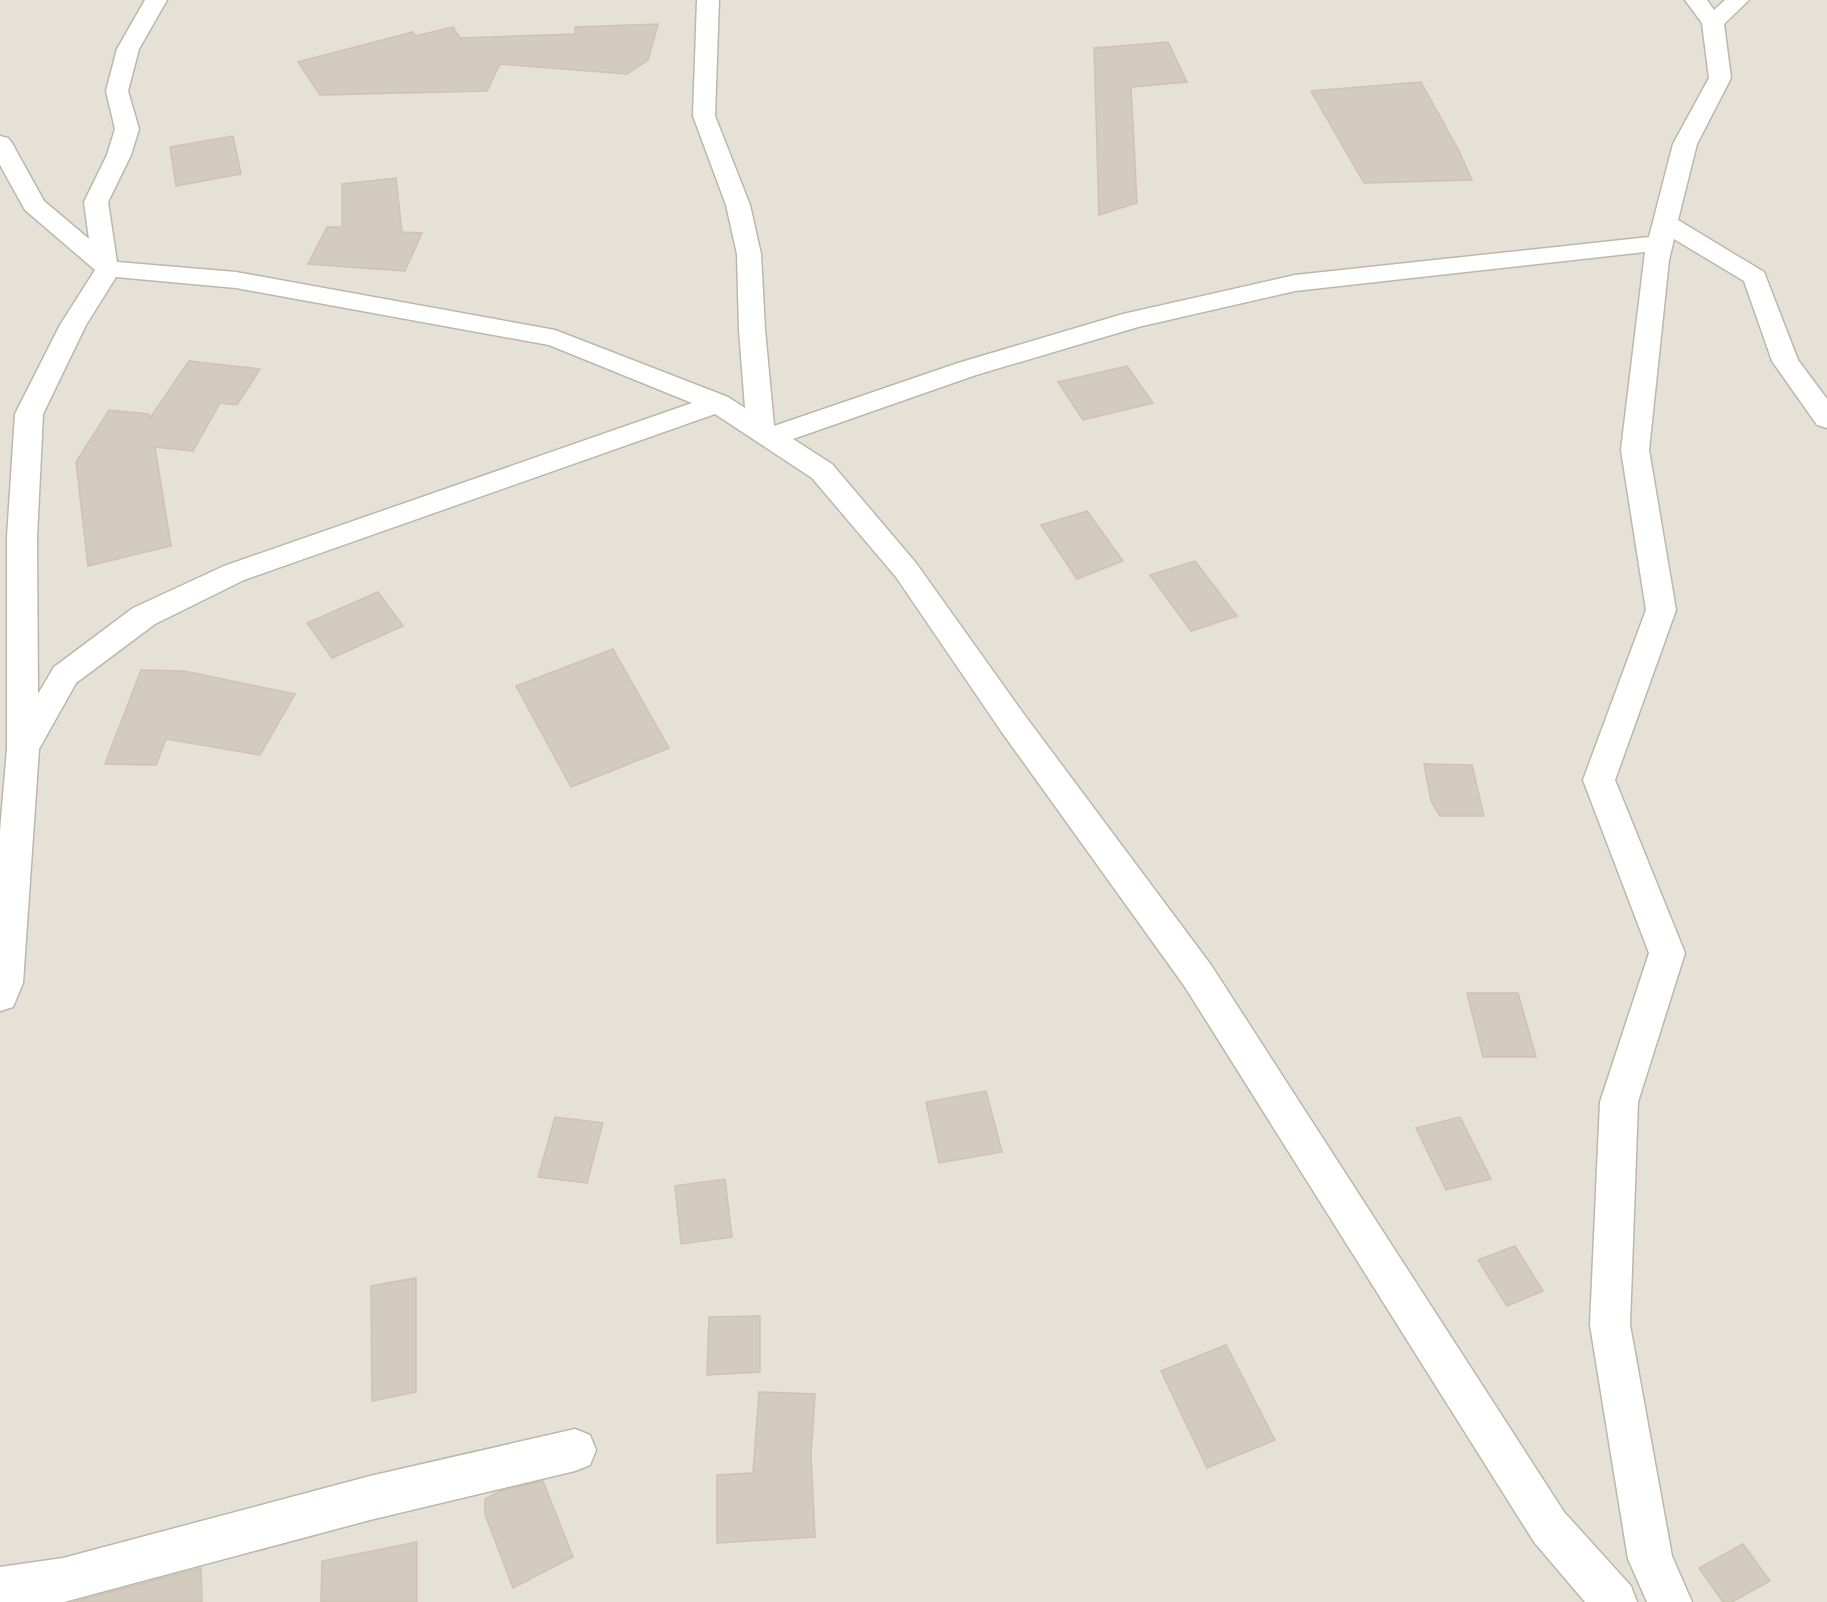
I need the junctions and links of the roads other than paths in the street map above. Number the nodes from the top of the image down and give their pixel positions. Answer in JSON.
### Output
{"nodes":[{"id":1,"x":156,"y":0,"type":"edge"},
{"id":2,"x":708,"y":0,"type":"edge"},
{"id":3,"x":1738,"y":0,"type":"edge"},
{"id":4,"x":1705,"y":11,"type":"edge"},
{"id":5,"x":0,"y":144,"type":"edge"},
{"id":6,"x":1663,"y":233,"type":"junction"},
{"id":7,"x":107,"y":266,"type":"junction"},
{"id":8,"x":718,"y":402,"type":"junction"},
{"id":9,"x":1827,"y":419,"type":"edge"},
{"id":10,"x":765,"y":434,"type":"junction"},
{"id":11,"x":13,"y":467,"type":"edge"},
{"id":12,"x":23,"y":749,"type":"junction"},
{"id":13,"x":0,"y":996,"type":"edge"},
{"id":14,"x":575,"y":1450,"type":"dead end"},
{"id":15,"x":0,"y":1589,"type":"edge"},
{"id":16,"x":1615,"y":1602,"type":"edge"},
{"id":17,"x":1670,"y":1602,"type":"edge"}],
"edges":[{"from":1,"to":7,"type":"street"},
{"from":2,"to":10,"type":"street"},
{"from":3,"to":4,"type":"street"},
{"from":4,"to":6,"type":"street"},
{"from":5,"to":7,"type":"street"},
{"from":6,"to":9,"type":"street"},
{"from":6,"to":10,"type":"street"},
{"from":6,"to":17,"type":"street"},
{"from":7,"to":8,"type":"street"},
{"from":7,"to":11,"type":"street"},
{"from":8,"to":10,"type":"street"},
{"from":8,"to":12,"type":"street"},
{"from":10,"to":16,"type":"street"},
{"from":11,"to":12,"type":"street"},
{"from":12,"to":13,"type":"street"},
{"from":14,"to":15,"type":"street"}]}
